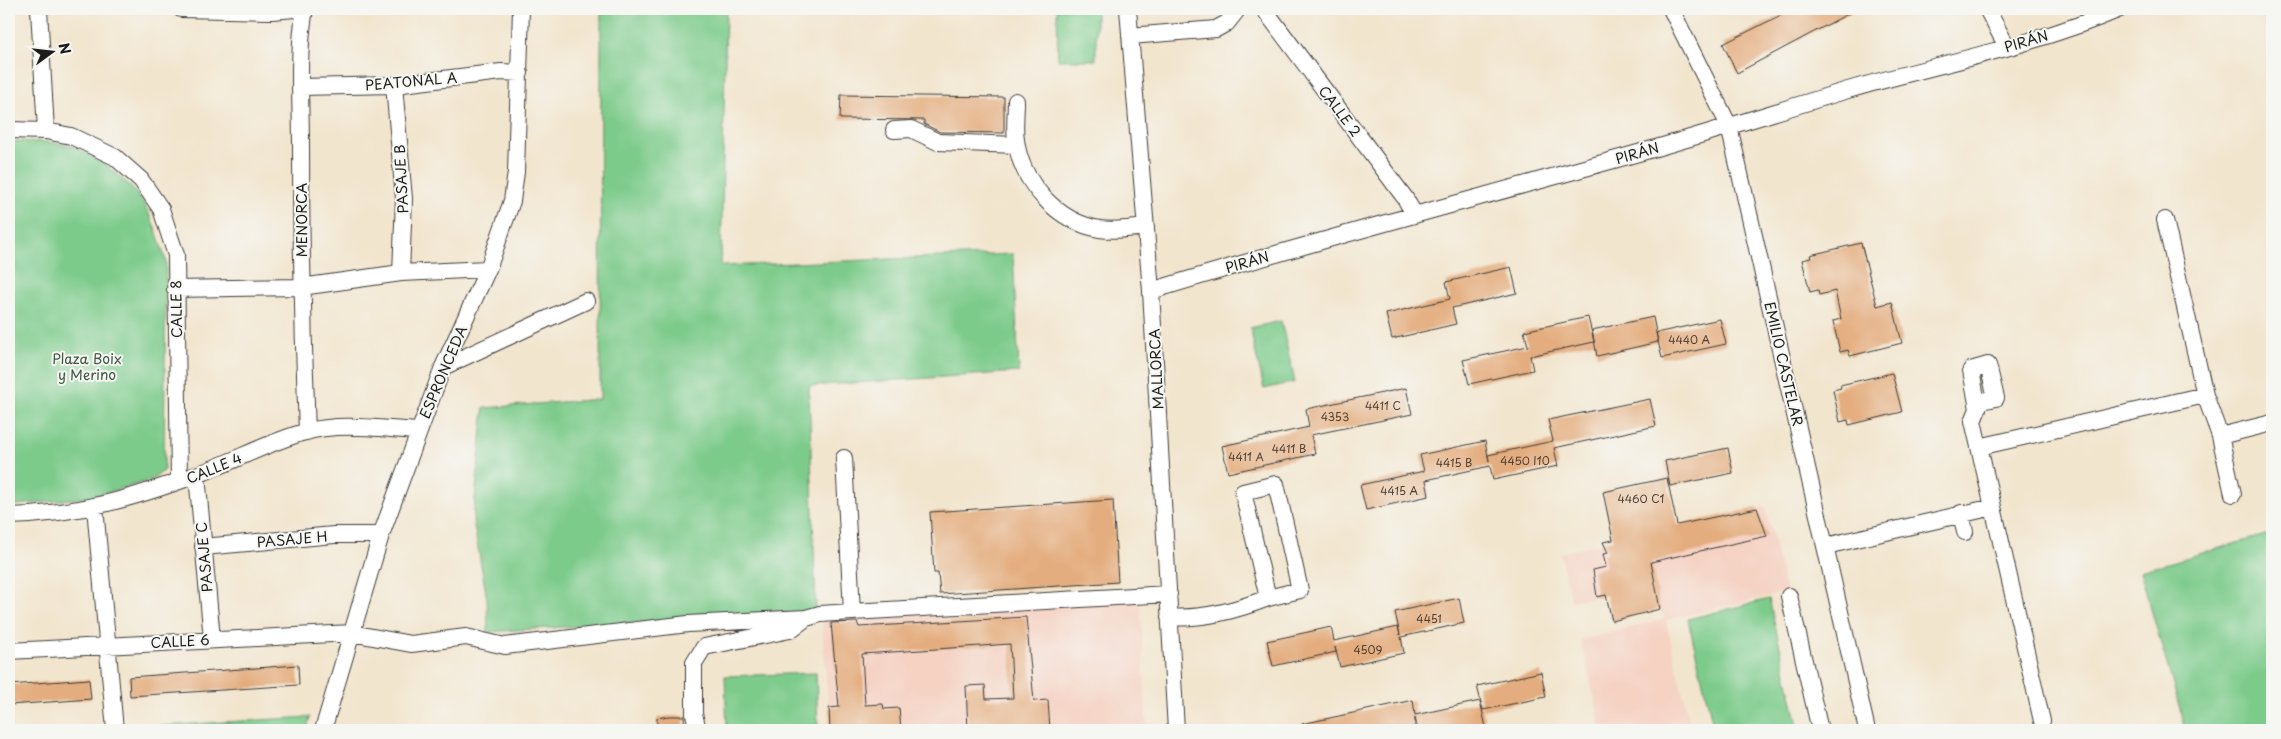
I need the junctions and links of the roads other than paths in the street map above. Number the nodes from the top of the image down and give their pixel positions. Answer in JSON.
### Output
{"nodes":[{"id":1,"x":39,"y":9,"type":"edge"},
{"id":2,"x":181,"y":9,"type":"edge"},
{"id":3,"x":294,"y":9,"type":"edge"},
{"id":4,"x":305,"y":9,"type":"edge"},
{"id":5,"x":521,"y":9,"type":"edge"},
{"id":6,"x":1128,"y":9,"type":"edge"},
{"id":7,"x":1238,"y":9,"type":"edge"},
{"id":8,"x":1264,"y":9,"type":"edge"},
{"id":9,"x":1672,"y":9,"type":"edge"},
{"id":10,"x":1987,"y":9,"type":"edge"},
{"id":11,"x":2120,"y":9,"type":"edge"},
{"id":12,"x":1130,"y":36,"type":"junction"},
{"id":13,"x":2007,"y":47,"type":"junction"},
{"id":14,"x":520,"y":73,"type":"junction"},
{"id":15,"x":394,"y":85,"type":"junction"},
{"id":16,"x":301,"y":87,"type":"junction"},
{"id":17,"x":1016,"y":101,"type":"dead end"},
{"id":18,"x":1729,"y":126,"type":"junction"},
{"id":19,"x":9,"y":130,"type":"edge"},
{"id":20,"x":894,"y":130,"type":"dead end"},
{"id":21,"x":46,"y":131,"type":"junction"},
{"id":22,"x":1017,"y":145,"type":"junction"},
{"id":23,"x":1414,"y":214,"type":"junction"},
{"id":24,"x":2165,"y":220,"type":"dead end"},
{"id":25,"x":1146,"y":227,"type":"junction"},
{"id":26,"x":488,"y":269,"type":"junction"},
{"id":27,"x":401,"y":273,"type":"junction"},
{"id":28,"x":302,"y":287,"type":"junction"},
{"id":29,"x":175,"y":289,"type":"junction"},
{"id":30,"x":1152,"y":291,"type":"junction"},
{"id":31,"x":586,"y":301,"type":"dead end"},
{"id":32,"x":443,"y":367,"type":"junction"},
{"id":33,"x":2205,"y":395,"type":"junction"},
{"id":34,"x":1977,"y":402,"type":"dead end"},
{"id":35,"x":2272,"y":423,"type":"edge"},
{"id":36,"x":418,"y":431,"type":"junction"},
{"id":37,"x":307,"y":432,"type":"junction"},
{"id":38,"x":2220,"y":436,"type":"junction"},
{"id":39,"x":1979,"y":447,"type":"junction"},
{"id":40,"x":844,"y":458,"type":"dead end"},
{"id":41,"x":197,"y":475,"type":"junction"},
{"id":42,"x":179,"y":481,"type":"junction"},
{"id":43,"x":2233,"y":494,"type":"dead end"},
{"id":44,"x":1993,"y":507,"type":"junction"},
{"id":45,"x":95,"y":508,"type":"junction"},
{"id":46,"x":1962,"y":514,"type":"junction"},
{"id":47,"x":9,"y":516,"type":"edge"},
{"id":48,"x":1965,"y":532,"type":"dead end"},
{"id":49,"x":381,"y":535,"type":"junction"},
{"id":50,"x":1826,"y":546,"type":"junction"},
{"id":51,"x":203,"y":547,"type":"junction"},
{"id":52,"x":1169,"y":594,"type":"junction"},
{"id":53,"x":1789,"y":596,"type":"dead end"},
{"id":54,"x":1268,"y":598,"type":"junction"},
{"id":55,"x":852,"y":612,"type":"junction"},
{"id":56,"x":1170,"y":616,"type":"junction"},
{"id":57,"x":806,"y":618,"type":"junction"},
{"id":58,"x":351,"y":633,"type":"junction"},
{"id":59,"x":212,"y":640,"type":"junction"},
{"id":60,"x":109,"y":645,"type":"junction"},
{"id":61,"x":9,"y":651,"type":"edge"},
{"id":62,"x":2042,"y":721,"type":"dead end"},
{"id":63,"x":115,"y":730,"type":"edge"},
{"id":64,"x":323,"y":730,"type":"edge"},
{"id":65,"x":698,"y":730,"type":"edge"},
{"id":66,"x":1176,"y":730,"type":"edge"},
{"id":67,"x":1820,"y":730,"type":"edge"},
{"id":68,"x":1867,"y":730,"type":"edge"}],
"edges":[{"from":1,"to":21,"type":"street"},
{"from":2,"to":3,"type":"street"},
{"from":4,"to":16,"type":"street","name":"MENORCA"},
{"from":5,"to":14,"type":"street","name":"ESPRONCEDA"},
{"from":6,"to":12,"type":"street","name":"MALLORCA"},
{"from":7,"to":12,"type":"street"},
{"from":8,"to":23,"type":"street","name":"CALLE 2"},
{"from":9,"to":18,"type":"street","name":"EMILIO CASTELAR"},
{"from":10,"to":13,"type":"street"},
{"from":11,"to":13,"type":"street","name":"PIRÁN"},
{"from":12,"to":25,"type":"street","name":"MALLORCA"},
{"from":13,"to":18,"type":"street","name":"PIRÁN"},
{"from":14,"to":15,"type":"street","name":"PEATONAL A"},
{"from":14,"to":26,"type":"street","name":"ESPRONCEDA"},
{"from":15,"to":16,"type":"street","name":"PEATONAL A"},
{"from":15,"to":27,"type":"street","name":"PASAJE B"},
{"from":16,"to":28,"type":"street","name":"MENORCA"},
{"from":17,"to":22,"type":"street"},
{"from":18,"to":23,"type":"street","name":"PIRÁN"},
{"from":18,"to":50,"type":"street","name":"EMILIO CASTELAR"},
{"from":19,"to":21,"type":"street","name":"CALLE 8"},
{"from":20,"to":22,"type":"street"},
{"from":21,"to":29,"type":"street","name":"CALLE 8"},
{"from":22,"to":25,"type":"street"},
{"from":23,"to":30,"type":"street","name":"PIRÁN"},
{"from":24,"to":33,"type":"street"},
{"from":25,"to":30,"type":"street","name":"MALLORCA"},
{"from":26,"to":27,"type":"street"},
{"from":26,"to":32,"type":"street","name":"ESPRONCEDA"},
{"from":27,"to":28,"type":"street"},
{"from":28,"to":29,"type":"street"},
{"from":28,"to":37,"type":"street","name":"MENORCA"},
{"from":29,"to":42,"type":"street","name":"CALLE 8"},
{"from":30,"to":52,"type":"street","name":"MALLORCA"},
{"from":31,"to":32,"type":"street"},
{"from":32,"to":36,"type":"street","name":"ESPRONCEDA"},
{"from":33,"to":38,"type":"street"},
{"from":33,"to":39,"type":"street"},
{"from":34,"to":39,"type":"street"},
{"from":35,"to":38,"type":"street"},
{"from":36,"to":37,"type":"street","name":"CALLE 4"},
{"from":36,"to":49,"type":"street","name":"ESPRONCEDA"},
{"from":37,"to":41,"type":"street","name":"CALLE 4"},
{"from":38,"to":43,"type":"street"},
{"from":39,"to":44,"type":"street"},
{"from":40,"to":55,"type":"street"},
{"from":41,"to":42,"type":"street","name":"CALLE 4"},
{"from":41,"to":51,"type":"street","name":"PASAJE C"},
{"from":42,"to":45,"type":"street","name":"CALLE 4"},
{"from":44,"to":46,"type":"street"},
{"from":44,"to":62,"type":"street"},
{"from":45,"to":47,"type":"street","name":"CALLE 4"},
{"from":45,"to":60,"type":"street"},
{"from":46,"to":48,"type":"street"},
{"from":46,"to":50,"type":"street"},
{"from":49,"to":51,"type":"street","name":"PASAJE H"},
{"from":49,"to":58,"type":"street","name":"ESPRONCEDA"},
{"from":50,"to":68,"type":"street","name":"EMILIO CASTELAR"},
{"from":51,"to":59,"type":"street","name":"PASAJE C"},
{"from":52,"to":55,"type":"street"},
{"from":52,"to":56,"type":"street","name":"MALLORCA"},
{"from":53,"to":67,"type":"street"},
{"from":54,"to":54,"type":"street"},
{"from":54,"to":56,"type":"street"},
{"from":55,"to":57,"type":"street"},
{"from":56,"to":66,"type":"street","name":"MALLORCA"},
{"from":57,"to":58,"type":"street","name":"CALLE 6"},
{"from":57,"to":65,"type":"street"},
{"from":58,"to":59,"type":"street","name":"CALLE 6"},
{"from":58,"to":64,"type":"street","name":"ESPRONCEDA"},
{"from":59,"to":60,"type":"street","name":"CALLE 6"},
{"from":60,"to":61,"type":"street","name":"CALLE 6"},
{"from":60,"to":63,"type":"street"}]}
